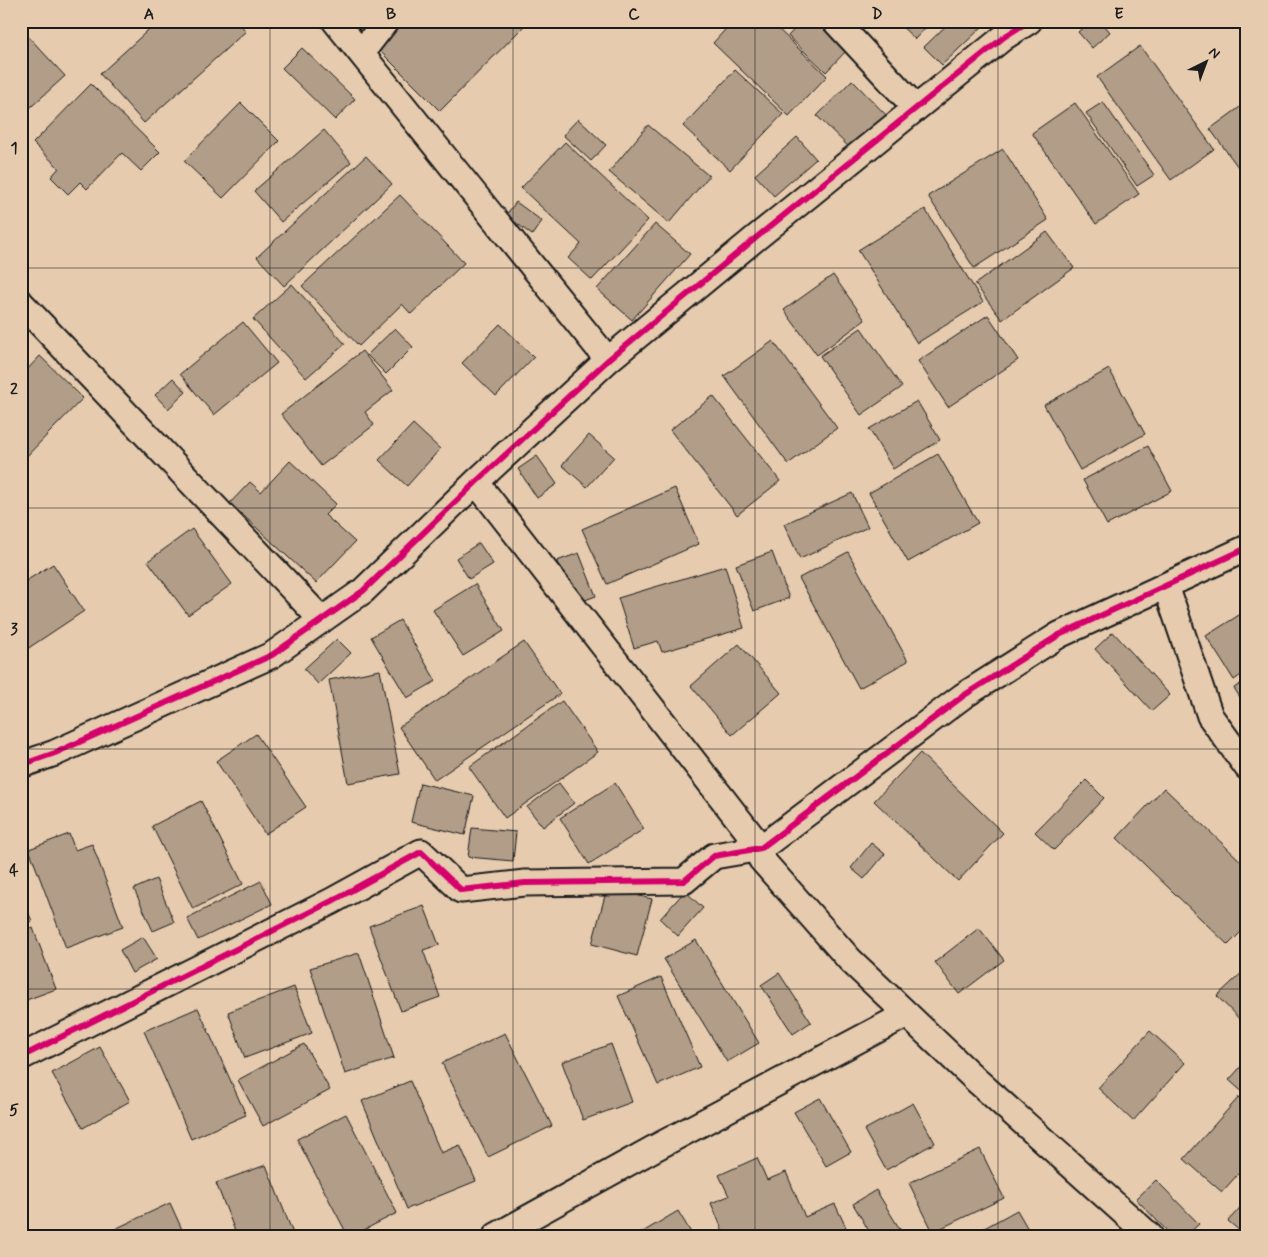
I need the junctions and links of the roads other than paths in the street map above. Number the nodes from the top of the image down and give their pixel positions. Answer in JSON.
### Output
{"nodes":[{"id":1,"x":335,"y":21,"type":"edge"},
{"id":2,"x":386,"y":21,"type":"edge"},
{"id":3,"x":834,"y":21,"type":"edge"},
{"id":4,"x":1029,"y":21,"type":"edge"},
{"id":5,"x":361,"y":53,"type":"junction"},
{"id":6,"x":916,"y":108,"type":"junction"},
{"id":7,"x":21,"y":303,"type":"edge"},
{"id":8,"x":608,"y":360,"type":"junction"},
{"id":9,"x":476,"y":482,"type":"junction"},
{"id":10,"x":1247,"y":548,"type":"edge"},
{"id":11,"x":1166,"y":586,"type":"junction"},
{"id":12,"x":322,"y":620,"type":"junction"},
{"id":13,"x":21,"y":765,"type":"edge"},
{"id":14,"x":1247,"y":768,"type":"edge"},
{"id":15,"x":762,"y":848,"type":"junction"},
{"id":16,"x":907,"y":1014,"type":"junction"},
{"id":17,"x":21,"y":1057,"type":"edge"},
{"id":18,"x":496,"y":1236,"type":"edge"},
{"id":19,"x":1150,"y":1236,"type":"edge"}],
"edges":[{"from":1,"to":5,"type":"street"},
{"from":2,"to":5,"type":"street"},
{"from":3,"to":6,"type":"street"},
{"from":4,"to":6,"type":"street"},
{"from":5,"to":8,"type":"street"},
{"from":6,"to":8,"type":"street"},
{"from":7,"to":12,"type":"street"},
{"from":8,"to":9,"type":"street"},
{"from":9,"to":12,"type":"street"},
{"from":9,"to":15,"type":"street"},
{"from":10,"to":11,"type":"street"},
{"from":11,"to":14,"type":"street"},
{"from":11,"to":15,"type":"street"},
{"from":12,"to":13,"type":"street"},
{"from":15,"to":16,"type":"street"},
{"from":15,"to":17,"type":"street"},
{"from":16,"to":18,"type":"street"},
{"from":16,"to":19,"type":"street"}]}
